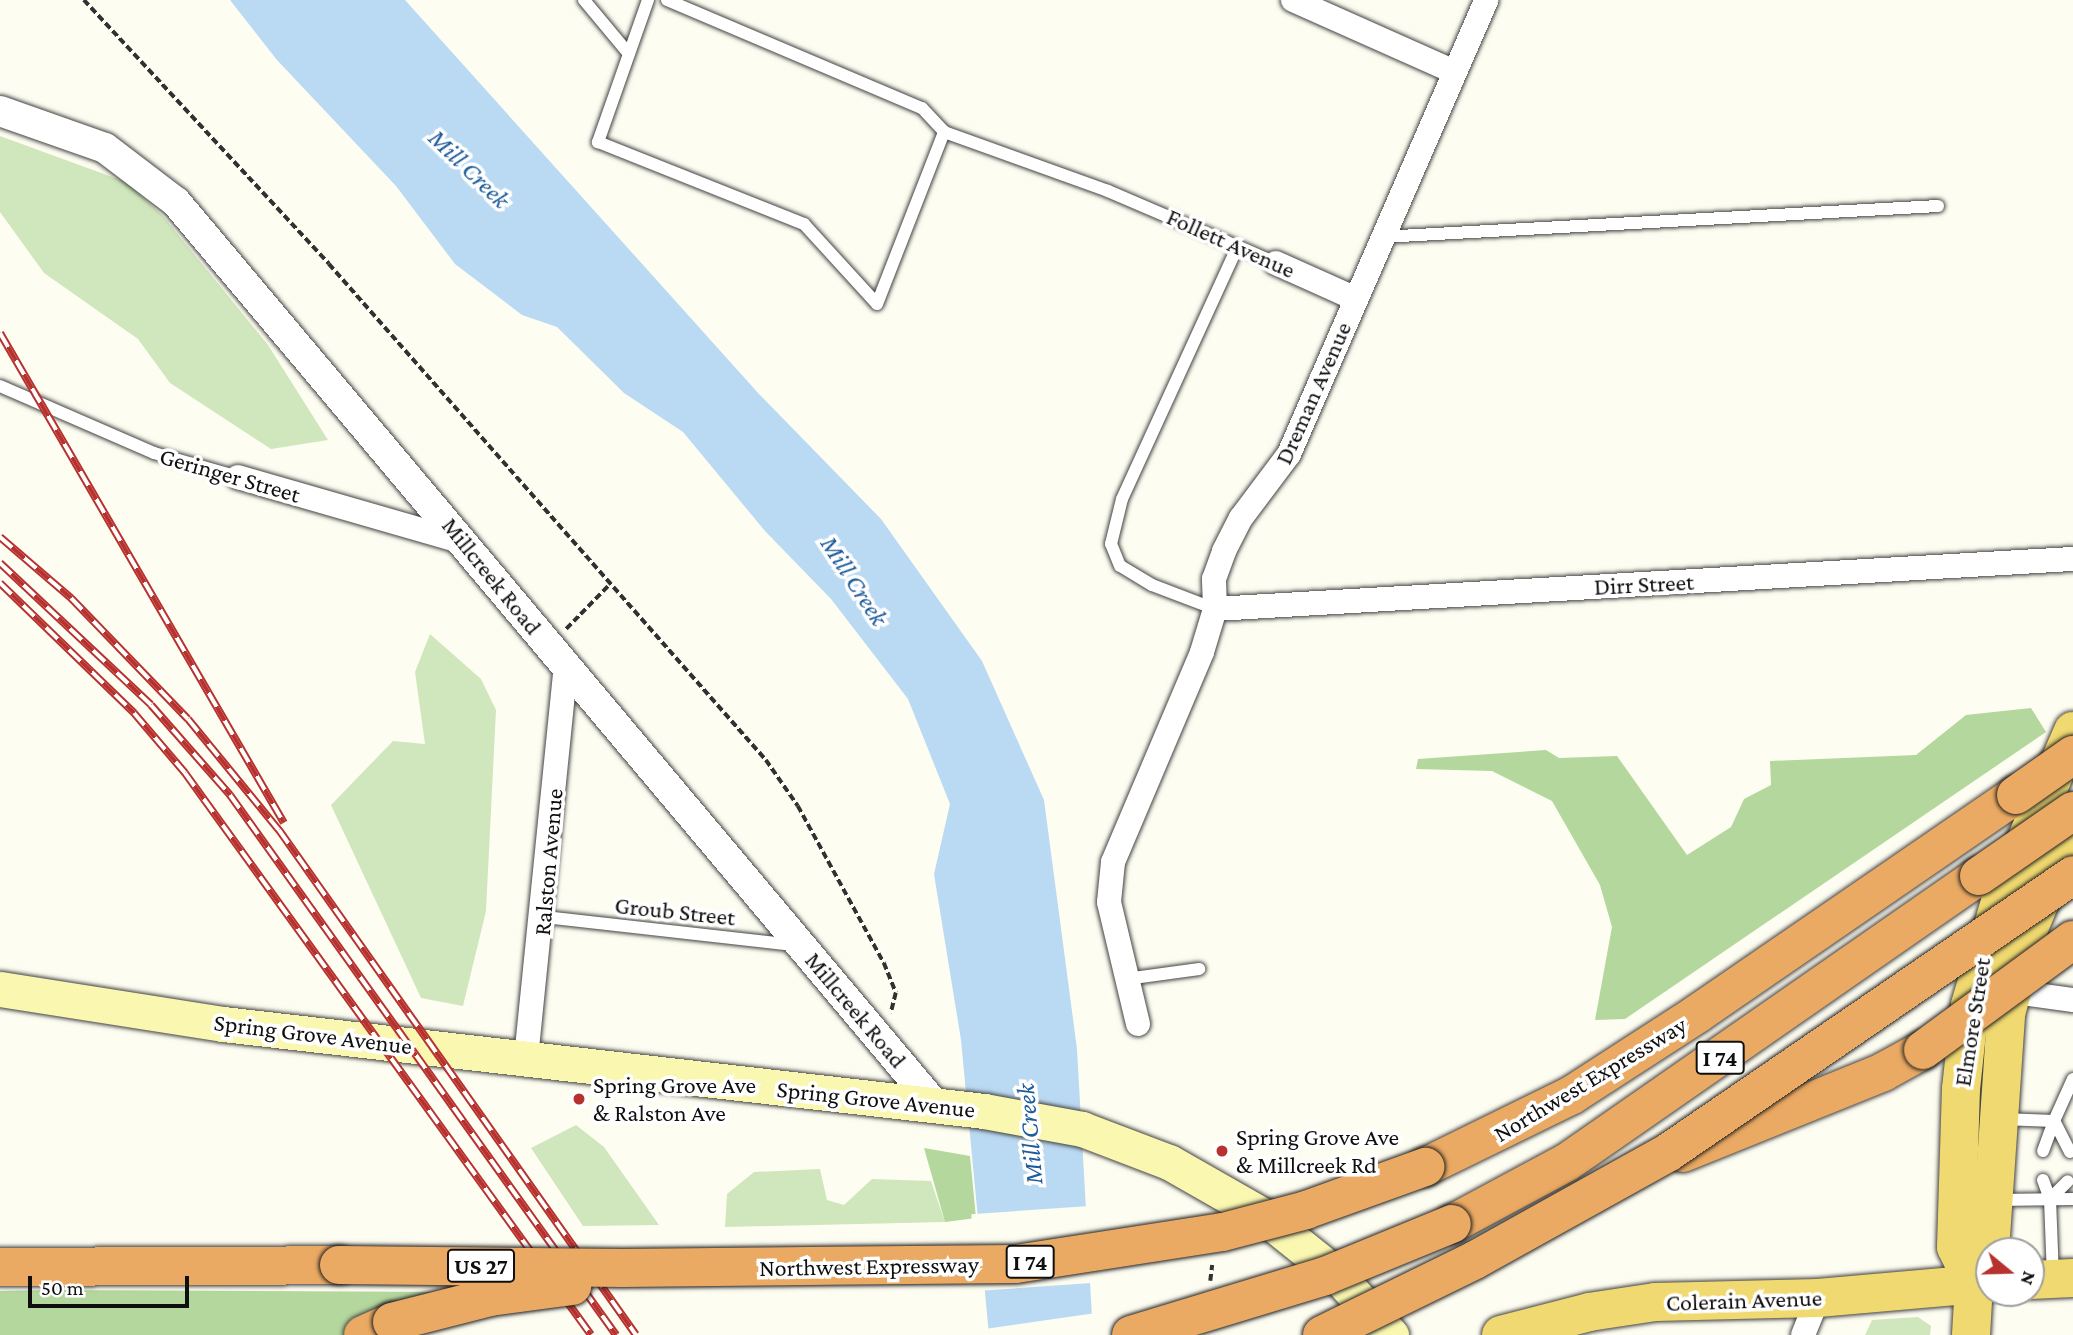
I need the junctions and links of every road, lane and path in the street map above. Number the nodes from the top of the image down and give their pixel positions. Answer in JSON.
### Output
{"nodes":[{"id":1,"x":84,"y":0,"type":"edge"},
{"id":2,"x":584,"y":0,"type":"edge"},
{"id":3,"x":648,"y":0,"type":"edge"},
{"id":4,"x":667,"y":0,"type":"edge"},
{"id":5,"x":1293,"y":0,"type":"edge"},
{"id":6,"x":1486,"y":0,"type":"edge"},
{"id":7,"x":629,"y":54,"type":"junction"},
{"id":8,"x":1455,"y":72,"type":"junction"},
{"id":9,"x":0,"y":111,"type":"edge"},
{"id":10,"x":944,"y":132,"type":"junction"},
{"id":11,"x":1938,"y":206,"type":"dead end"},
{"id":12,"x":1381,"y":237,"type":"junction"},
{"id":13,"x":1238,"y":246,"type":"junction"},
{"id":14,"x":1276,"y":263,"type":"joint"},
{"id":15,"x":1354,"y":298,"type":"junction"},
{"id":16,"x":0,"y":386,"type":"edge"},
{"id":17,"x":238,"y":477,"type":"joint"},
{"id":18,"x":467,"y":543,"type":"junction"},
{"id":19,"x":2073,"y":559,"type":"edge"},
{"id":20,"x":609,"y":585,"type":"junction"},
{"id":21,"x":1215,"y":609,"type":"junction"},
{"id":22,"x":558,"y":656,"type":"junction"},
{"id":23,"x":2073,"y":731,"type":"edge"},
{"id":24,"x":2073,"y":755,"type":"edge"},
{"id":25,"x":2073,"y":811,"type":"edge"},
{"id":26,"x":2073,"y":821,"type":"edge"},
{"id":27,"x":2073,"y":875,"type":"edge"},
{"id":28,"x":544,"y":917,"type":"junction"},
{"id":29,"x":2073,"y":940,"type":"edge"},
{"id":30,"x":802,"y":946,"type":"junction"},
{"id":31,"x":1199,"y":970,"type":"dead end"},
{"id":32,"x":1126,"y":979,"type":"junction"},
{"id":33,"x":1974,"y":985,"type":"junction"},
{"id":34,"x":0,"y":989,"type":"edge"},
{"id":35,"x":2011,"y":991,"type":"junction"},
{"id":36,"x":2073,"y":1000,"type":"edge"},
{"id":37,"x":889,"y":1016,"type":"dead end"},
{"id":38,"x":1138,"y":1024,"type":"dead end"},
{"id":39,"x":526,"y":1058,"type":"junction"},
{"id":40,"x":2073,"y":1079,"type":"edge"},
{"id":41,"x":936,"y":1106,"type":"junction"},
{"id":42,"x":1997,"y":1118,"type":"junction"},
{"id":43,"x":2054,"y":1121,"type":"junction"},
{"id":44,"x":2043,"y":1150,"type":"dead end"},
{"id":45,"x":2070,"y":1152,"type":"dead end"},
{"id":46,"x":2043,"y":1180,"type":"dead end"},
{"id":47,"x":2068,"y":1181,"type":"dead end"},
{"id":48,"x":2050,"y":1199,"type":"junction"},
{"id":49,"x":2073,"y":1199,"type":"edge"},
{"id":50,"x":1994,"y":1200,"type":"junction"},
{"id":51,"x":1452,"y":1224,"type":"junction"},
{"id":52,"x":1990,"y":1237,"type":"edge"},
{"id":53,"x":1975,"y":1260,"type":"edge"},
{"id":54,"x":0,"y":1267,"type":"edge"},
{"id":55,"x":623,"y":1268,"type":"junction"},
{"id":56,"x":1975,"y":1270,"type":"edge"},
{"id":57,"x":2053,"y":1279,"type":"edge"},
{"id":58,"x":1818,"y":1298,"type":"junction"},
{"id":59,"x":1977,"y":1307,"type":"edge"},
{"id":60,"x":363,"y":1335,"type":"edge"},
{"id":61,"x":1131,"y":1335,"type":"edge"},
{"id":62,"x":1322,"y":1335,"type":"edge"},
{"id":63,"x":1391,"y":1335,"type":"edge"},
{"id":64,"x":1501,"y":1335,"type":"edge"},
{"id":65,"x":1803,"y":1335,"type":"edge"},
{"id":66,"x":1971,"y":1335,"type":"edge"}],
"edges":[{"from":1,"to":20,"type":"path"},
{"from":2,"to":7,"type":"lane"},
{"from":3,"to":7,"type":"lane"},
{"from":4,"to":10,"type":"lane"},
{"from":5,"to":8,"type":"street"},
{"from":6,"to":8,"type":"street","name":"Dreman Avenue"},
{"from":7,"to":10,"type":"lane"},
{"from":8,"to":12,"type":"street","name":"Dreman Avenue"},
{"from":9,"to":18,"type":"street","name":"Millcreek Road"},
{"from":10,"to":13,"type":"lane","name":"Follett Avenue"},
{"from":11,"to":12,"type":"lane"},
{"from":12,"to":15,"type":"street","name":"Dreman Avenue"},
{"from":13,"to":14,"type":"lane","name":"Follett Avenue"},
{"from":13,"to":21,"type":"lane"},
{"from":14,"to":15,"type":"street","name":"Follett Avenue"},
{"from":15,"to":21,"type":"street","name":"Dreman Avenue"},
{"from":16,"to":17,"type":"lane","name":"Geringer Street"},
{"from":17,"to":18,"type":"street","name":"Geringer Street"},
{"from":18,"to":22,"type":"street","name":"Millcreek Road"},
{"from":19,"to":21,"type":"street","name":"Dirr Street"},
{"from":20,"to":22,"type":"path"},
{"from":20,"to":37,"type":"path"},
{"from":21,"to":32,"type":"street","name":"Dreman Avenue"},
{"from":22,"to":28,"type":"street","name":"Ralston Avenue"},
{"from":22,"to":30,"type":"street","name":"Millcreek Road"},
{"from":23,"to":33,"type":"main road","name":"Elmore Street"},
{"from":24,"to":55,"type":"highway","name":"Northwest Expressway","number":"I 74","bridge":true},
{"from":25,"to":51,"type":"highway","name":"Northwest Expressway","number":"I 74","bridge":true},
{"from":26,"to":35,"type":"main road","name":"Elmore Street"},
{"from":27,"to":62,"type":"highway","bridge":true},
{"from":28,"to":30,"type":"lane","name":"Groub Street"},
{"from":28,"to":39,"type":"street","name":"Ralston Avenue"},
{"from":29,"to":51,"type":"highway","bridge":true},
{"from":30,"to":41,"type":"street","name":"Millcreek Road"},
{"from":31,"to":32,"type":"lane"},
{"from":32,"to":38,"type":"street","name":"Dreman Avenue"},
{"from":33,"to":35,"type":"street"},
{"from":33,"to":53,"type":"main road","name":"Elmore Street"},
{"from":34,"to":39,"type":"main road","name":"Spring Grove Avenue"},
{"from":35,"to":36,"type":"street"},
{"from":35,"to":42,"type":"main road","name":"Elmore Street"},
{"from":39,"to":41,"type":"main road","name":"Spring Grove Avenue"},
{"from":40,"to":43,"type":"lane"},
{"from":41,"to":63,"type":"main road","name":"Spring Grove Avenue"},
{"from":42,"to":43,"type":"lane"},
{"from":42,"to":50,"type":"main road","name":"Elmore Street"},
{"from":43,"to":44,"type":"lane"},
{"from":43,"to":45,"type":"lane"},
{"from":46,"to":48,"type":"lane"},
{"from":47,"to":48,"type":"lane"},
{"from":48,"to":49,"type":"lane"},
{"from":48,"to":50,"type":"lane"},
{"from":48,"to":57,"type":"lane"},
{"from":50,"to":52,"type":"main road","name":"Elmore Street"},
{"from":51,"to":61,"type":"highway","name":"Northwest Expressway","number":"I 74","bridge":true},
{"from":54,"to":55,"type":"highway","number":"US 27","bridge":true},
{"from":55,"to":60,"type":"highway","bridge":true},
{"from":56,"to":58,"type":"main road","name":"Colerain Avenue"},
{"from":58,"to":64,"type":"main road","name":"Colerain Avenue"},
{"from":58,"to":65,"type":"street"},
{"from":59,"to":66,"type":"main road","name":"Elmore Street"}]}
